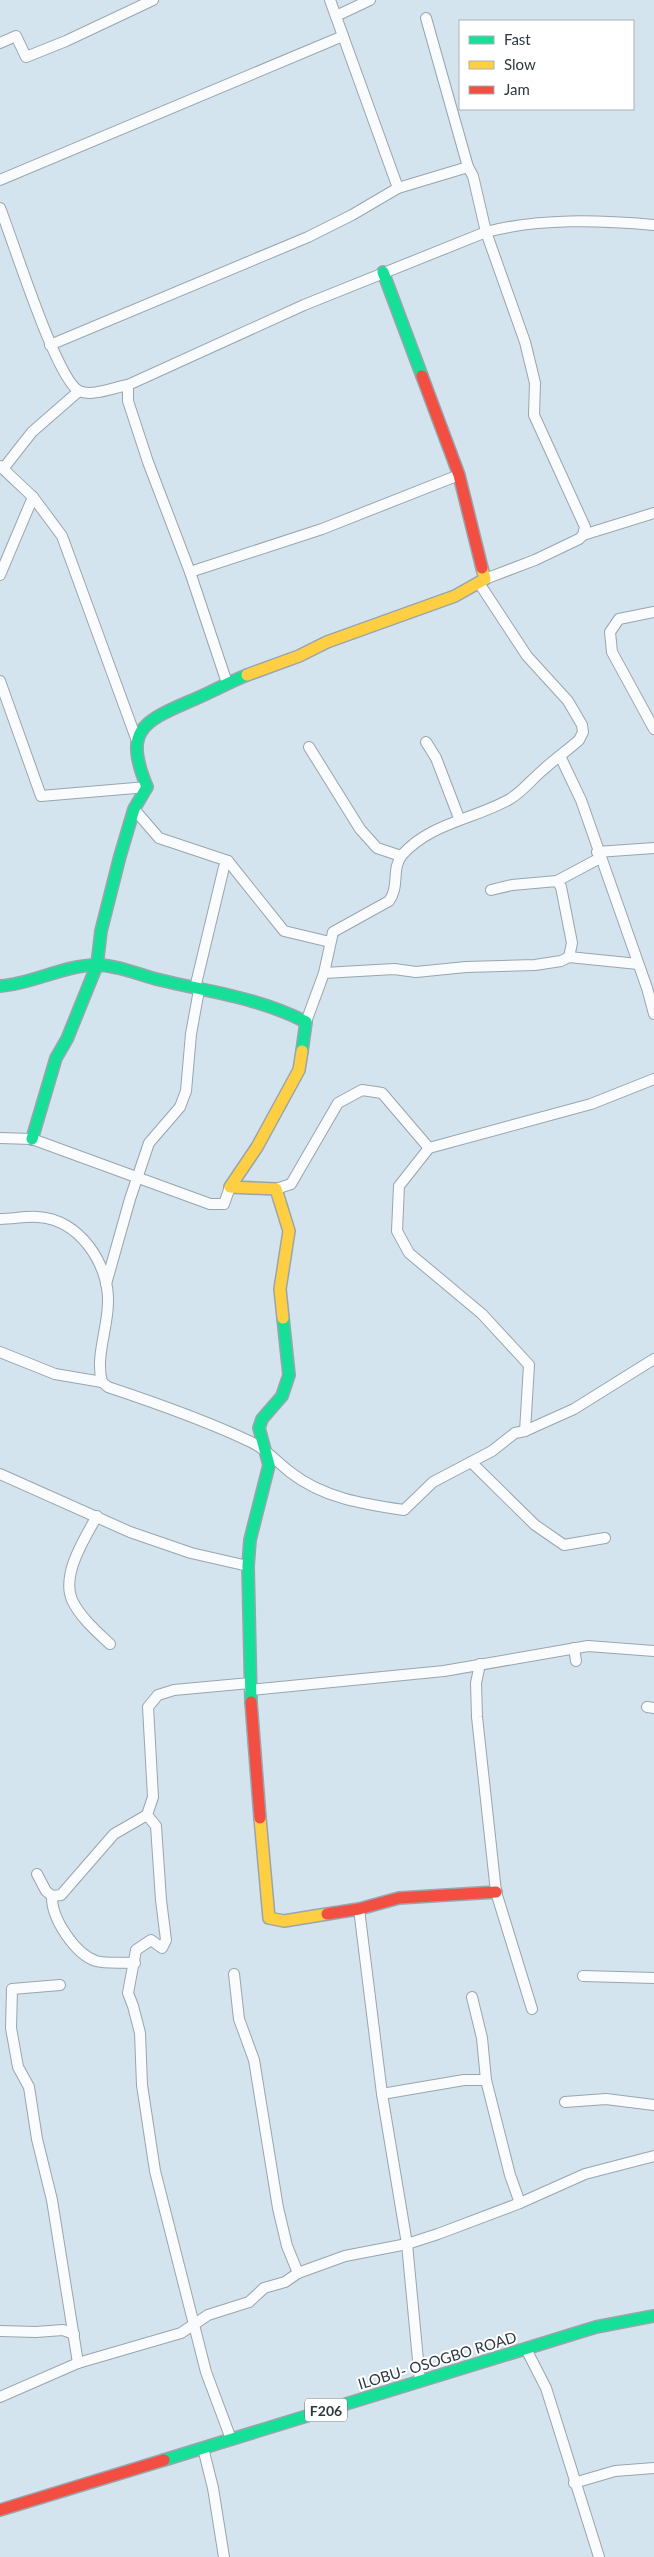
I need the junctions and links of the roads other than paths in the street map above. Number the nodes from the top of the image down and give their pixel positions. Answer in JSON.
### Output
{"nodes":[{"id":1,"x":153,"y":0,"type":"edge"},
{"id":2,"x":330,"y":0,"type":"edge"},
{"id":3,"x":370,"y":0,"type":"edge"},
{"id":4,"x":336,"y":16,"type":"junction"},
{"id":5,"x":426,"y":18,"type":"dead end"},
{"id":6,"x":343,"y":36,"type":"junction"},
{"id":7,"x":0,"y":43,"type":"edge"},
{"id":8,"x":468,"y":167,"type":"junction"},
{"id":9,"x":0,"y":180,"type":"edge"},
{"id":10,"x":398,"y":188,"type":"junction"},
{"id":11,"x":0,"y":208,"type":"edge"},
{"id":12,"x":654,"y":225,"type":"edge"},
{"id":13,"x":486,"y":232,"type":"junction"},
{"id":14,"x":383,"y":272,"type":"junction"},
{"id":15,"x":50,"y":345,"type":"junction"},
{"id":16,"x":128,"y":385,"type":"junction"},
{"id":17,"x":79,"y":391,"type":"junction"},
{"id":18,"x":1,"y":468,"type":"edge"},
{"id":19,"x":459,"y":475,"type":"junction"},
{"id":20,"x":33,"y":497,"type":"junction"},
{"id":21,"x":654,"y":513,"type":"edge"},
{"id":22,"x":583,"y":536,"type":"junction"},
{"id":23,"x":190,"y":572,"type":"junction"},
{"id":24,"x":0,"y":575,"type":"edge"},
{"id":25,"x":482,"y":581,"type":"junction"},
{"id":26,"x":654,"y":612,"type":"edge"},
{"id":27,"x":0,"y":681,"type":"edge"},
{"id":28,"x":227,"y":683,"type":"junction"},
{"id":29,"x":654,"y":729,"type":"edge"},
{"id":30,"x":137,"y":741,"type":"junction"},
{"id":31,"x":426,"y":742,"type":"dead end"},
{"id":32,"x":309,"y":746,"type":"dead end"},
{"id":33,"x":560,"y":756,"type":"junction"},
{"id":34,"x":147,"y":787,"type":"junction"},
{"id":35,"x":134,"y":809,"type":"junction"},
{"id":36,"x":459,"y":818,"type":"junction"},
{"id":37,"x":654,"y":848,"type":"edge"},
{"id":38,"x":598,"y":855,"type":"junction"},
{"id":39,"x":401,"y":856,"type":"junction"},
{"id":40,"x":228,"y":860,"type":"junction"},
{"id":41,"x":557,"y":881,"type":"junction"},
{"id":42,"x":491,"y":890,"type":"dead end"},
{"id":43,"x":330,"y":942,"type":"junction"},
{"id":44,"x":569,"y":957,"type":"junction"},
{"id":45,"x":638,"y":964,"type":"junction"},
{"id":46,"x":97,"y":965,"type":"junction"},
{"id":47,"x":324,"y":973,"type":"junction"},
{"id":48,"x":0,"y":986,"type":"edge"},
{"id":49,"x":651,"y":986,"type":"edge"},
{"id":50,"x":200,"y":990,"type":"junction"},
{"id":51,"x":654,"y":1014,"type":"edge"},
{"id":52,"x":306,"y":1022,"type":"junction"},
{"id":53,"x":654,"y":1079,"type":"edge"},
{"id":54,"x":0,"y":1138,"type":"edge"},
{"id":55,"x":32,"y":1139,"type":"junction"},
{"id":56,"x":429,"y":1148,"type":"junction"},
{"id":57,"x":136,"y":1177,"type":"junction"},
{"id":58,"x":230,"y":1187,"type":"junction"},
{"id":59,"x":276,"y":1189,"type":"junction"},
{"id":60,"x":0,"y":1219,"type":"edge"},
{"id":61,"x":106,"y":1284,"type":"junction"},
{"id":62,"x":0,"y":1352,"type":"edge"},
{"id":63,"x":654,"y":1359,"type":"edge"},
{"id":64,"x":102,"y":1382,"type":"junction"},
{"id":65,"x":525,"y":1431,"type":"junction"},
{"id":66,"x":265,"y":1449,"type":"junction"},
{"id":67,"x":471,"y":1462,"type":"junction"},
{"id":68,"x":0,"y":1474,"type":"edge"},
{"id":69,"x":97,"y":1516,"type":"junction"},
{"id":70,"x":605,"y":1538,"type":"dead end"},
{"id":71,"x":248,"y":1566,"type":"junction"},
{"id":72,"x":110,"y":1644,"type":"dead end"},
{"id":73,"x":574,"y":1648,"type":"junction"},
{"id":74,"x":654,"y":1651,"type":"edge"},
{"id":75,"x":576,"y":1661,"type":"dead end"},
{"id":76,"x":480,"y":1664,"type":"junction"},
{"id":77,"x":250,"y":1686,"type":"junction"},
{"id":78,"x":147,"y":1815,"type":"junction"},
{"id":79,"x":37,"y":1874,"type":"dead end"},
{"id":80,"x":496,"y":1892,"type":"junction"},
{"id":81,"x":52,"y":1896,"type":"junction"},
{"id":82,"x":359,"y":1909,"type":"junction"},
{"id":83,"x":135,"y":1963,"type":"junction"},
{"id":84,"x":234,"y":1974,"type":"dead end"},
{"id":85,"x":583,"y":1976,"type":"dead end"},
{"id":86,"x":654,"y":1978,"type":"edge"},
{"id":87,"x":60,"y":1985,"type":"dead end"},
{"id":88,"x":472,"y":1998,"type":"dead end"},
{"id":89,"x":532,"y":2009,"type":"dead end"},
{"id":90,"x":486,"y":2080,"type":"junction"},
{"id":91,"x":382,"y":2094,"type":"junction"},
{"id":92,"x":565,"y":2102,"type":"dead end"},
{"id":93,"x":654,"y":2105,"type":"edge"},
{"id":94,"x":654,"y":2156,"type":"edge"},
{"id":95,"x":520,"y":2203,"type":"junction"},
{"id":96,"x":407,"y":2244,"type":"junction"},
{"id":97,"x":298,"y":2273,"type":"junction"},
{"id":98,"x":654,"y":2316,"type":"edge"},
{"id":99,"x":195,"y":2325,"type":"junction"},
{"id":100,"x":0,"y":2330,"type":"edge"},
{"id":101,"x":74,"y":2334,"type":"junction"},
{"id":102,"x":526,"y":2349,"type":"junction"},
{"id":103,"x":78,"y":2363,"type":"junction"},
{"id":104,"x":420,"y":2381,"type":"junction"},
{"id":105,"x":0,"y":2397,"type":"edge"},
{"id":106,"x":231,"y":2439,"type":"junction"},
{"id":107,"x":204,"y":2448,"type":"junction"},
{"id":108,"x":654,"y":2468,"type":"edge"},
{"id":109,"x":574,"y":2483,"type":"junction"},
{"id":110,"x":0,"y":2510,"type":"edge"},
{"id":111,"x":224,"y":2557,"type":"edge"},
{"id":112,"x":599,"y":2557,"type":"edge"}],
"edges":[{"from":1,"to":7,"type":"street"},
{"from":2,"to":4,"type":"street"},
{"from":3,"to":4,"type":"street"},
{"from":4,"to":6,"type":"street"},
{"from":5,"to":8,"type":"street"},
{"from":6,"to":9,"type":"street"},
{"from":6,"to":10,"type":"street"},
{"from":8,"to":10,"type":"street"},
{"from":8,"to":13,"type":"street"},
{"from":10,"to":15,"type":"street"},
{"from":11,"to":15,"type":"street"},
{"from":12,"to":13,"type":"street"},
{"from":13,"to":14,"type":"street"},
{"from":13,"to":22,"type":"street"},
{"from":14,"to":16,"type":"street"},
{"from":14,"to":19,"type":"street"},
{"from":15,"to":17,"type":"street"},
{"from":16,"to":17,"type":"street"},
{"from":16,"to":23,"type":"street"},
{"from":17,"to":18,"type":"street"},
{"from":18,"to":20,"type":"street"},
{"from":19,"to":23,"type":"street"},
{"from":19,"to":25,"type":"street"},
{"from":20,"to":24,"type":"street"},
{"from":20,"to":30,"type":"street"},
{"from":21,"to":22,"type":"street"},
{"from":22,"to":25,"type":"street"},
{"from":23,"to":28,"type":"street"},
{"from":25,"to":28,"type":"street"},
{"from":25,"to":33,"type":"street"},
{"from":26,"to":29,"type":"street"},
{"from":27,"to":34,"type":"street"},
{"from":28,"to":30,"type":"street"},
{"from":30,"to":34,"type":"street"},
{"from":31,"to":36,"type":"street"},
{"from":32,"to":39,"type":"street"},
{"from":33,"to":36,"type":"street"},
{"from":33,"to":38,"type":"street"},
{"from":34,"to":35,"type":"street"},
{"from":35,"to":40,"type":"street"},
{"from":35,"to":46,"type":"street"},
{"from":36,"to":39,"type":"street"},
{"from":37,"to":38,"type":"street"},
{"from":38,"to":41,"type":"street"},
{"from":38,"to":45,"type":"street"},
{"from":39,"to":43,"type":"street"},
{"from":40,"to":43,"type":"street"},
{"from":40,"to":50,"type":"street"},
{"from":41,"to":42,"type":"street"},
{"from":41,"to":44,"type":"street"},
{"from":43,"to":47,"type":"street"},
{"from":44,"to":45,"type":"street"},
{"from":44,"to":47,"type":"street"},
{"from":45,"to":49,"type":"street"},
{"from":46,"to":48,"type":"street"},
{"from":46,"to":50,"type":"street"},
{"from":46,"to":55,"type":"street"},
{"from":47,"to":52,"type":"street"},
{"from":49,"to":51,"type":"street"},
{"from":50,"to":52,"type":"street"},
{"from":50,"to":57,"type":"street"},
{"from":52,"to":58,"type":"street"},
{"from":53,"to":56,"type":"street"},
{"from":54,"to":55,"type":"street"},
{"from":55,"to":57,"type":"street"},
{"from":56,"to":59,"type":"street"},
{"from":56,"to":65,"type":"street"},
{"from":57,"to":58,"type":"street"},
{"from":57,"to":61,"type":"street"},
{"from":58,"to":59,"type":"street"},
{"from":59,"to":66,"type":"street"},
{"from":60,"to":61,"type":"street"},
{"from":61,"to":64,"type":"street"},
{"from":62,"to":64,"type":"street"},
{"from":63,"to":65,"type":"street"},
{"from":64,"to":66,"type":"street"},
{"from":65,"to":67,"type":"street"},
{"from":66,"to":67,"type":"street"},
{"from":66,"to":71,"type":"street"},
{"from":67,"to":70,"type":"street"},
{"from":68,"to":69,"type":"street"},
{"from":69,"to":71,"type":"street"},
{"from":69,"to":72,"type":"street"},
{"from":71,"to":77,"type":"street"},
{"from":73,"to":74,"type":"street"},
{"from":73,"to":75,"type":"street"},
{"from":73,"to":76,"type":"street"},
{"from":76,"to":77,"type":"street"},
{"from":76,"to":80,"type":"street"},
{"from":77,"to":78,"type":"street"},
{"from":77,"to":82,"type":"street"},
{"from":78,"to":81,"type":"street"},
{"from":78,"to":83,"type":"street"},
{"from":79,"to":81,"type":"street"},
{"from":80,"to":82,"type":"street"},
{"from":80,"to":89,"type":"street"},
{"from":81,"to":83,"type":"street"},
{"from":82,"to":91,"type":"street"},
{"from":83,"to":99,"type":"street"},
{"from":84,"to":97,"type":"street"},
{"from":85,"to":86,"type":"street"},
{"from":87,"to":101,"type":"street"},
{"from":88,"to":90,"type":"street"},
{"from":90,"to":91,"type":"street"},
{"from":90,"to":95,"type":"street"},
{"from":91,"to":96,"type":"street"},
{"from":92,"to":93,"type":"street"},
{"from":94,"to":95,"type":"street"},
{"from":95,"to":96,"type":"street"},
{"from":96,"to":97,"type":"street"},
{"from":96,"to":104,"type":"street"},
{"from":97,"to":99,"type":"street"},
{"from":98,"to":102,"type":"street","name":"ILOBU- OSOGBO ROAD","number":"F206"},
{"from":99,"to":103,"type":"street"},
{"from":99,"to":106,"type":"street"},
{"from":100,"to":101,"type":"street"},
{"from":101,"to":103,"type":"street"},
{"from":102,"to":104,"type":"street","name":"ILOBU- OSOGBO ROAD","number":"F206"},
{"from":102,"to":109,"type":"street"},
{"from":103,"to":105,"type":"street"},
{"from":104,"to":106,"type":"street","name":"ILOBU- OSOGBO ROAD","number":"F206"},
{"from":106,"to":107,"type":"street","name":"ILOBU- OSOGBO ROAD","number":"F206"},
{"from":107,"to":110,"type":"street","name":"ILOBU- OSOGBO ROAD","number":"F206"},
{"from":107,"to":111,"type":"street"},
{"from":108,"to":109,"type":"street"},
{"from":109,"to":112,"type":"street"}]}
